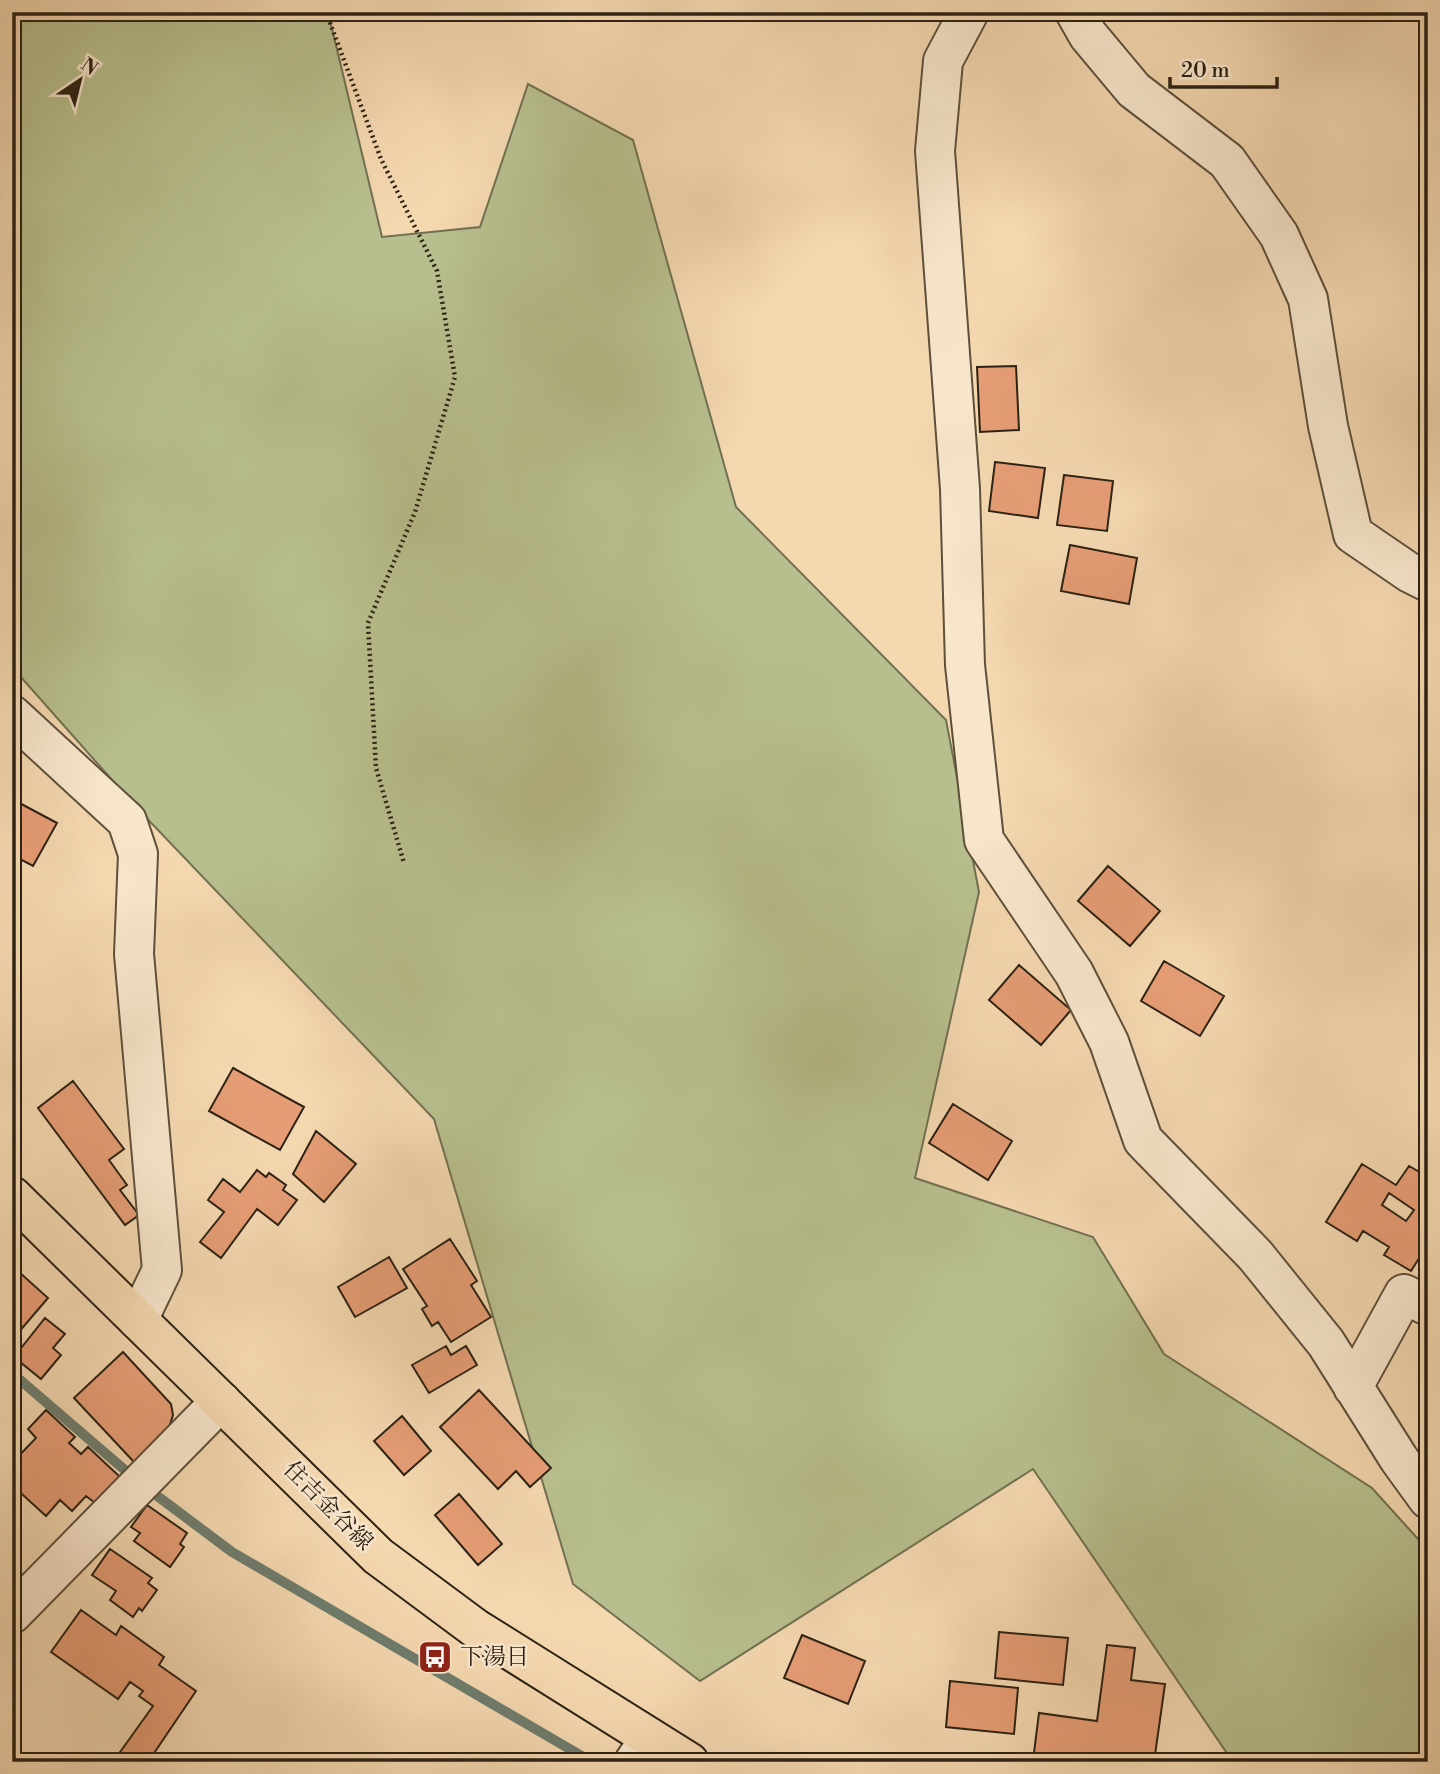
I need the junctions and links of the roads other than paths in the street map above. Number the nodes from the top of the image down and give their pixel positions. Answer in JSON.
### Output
{"nodes":[{"id":1,"x":969,"y":12,"type":"edge"},
{"id":2,"x":1075,"y":12,"type":"edge"},
{"id":3,"x":1428,"y":582,"type":"edge"},
{"id":4,"x":12,"y":715,"type":"edge"},
{"id":5,"x":12,"y":1196,"type":"edge"},
{"id":6,"x":1428,"y":1306,"type":"edge"},
{"id":7,"x":138,"y":1320,"type":"junction"},
{"id":8,"x":1353,"y":1387,"type":"junction"},
{"id":9,"x":221,"y":1402,"type":"junction"},
{"id":10,"x":1428,"y":1499,"type":"edge"},
{"id":11,"x":12,"y":1614,"type":"edge"},
{"id":12,"x":642,"y":1750,"type":"edge"},
{"id":13,"x":689,"y":1762,"type":"edge"}],
"edges":[{"from":1,"to":8,"type":"street"},
{"from":2,"to":3,"type":"street"},
{"from":4,"to":7,"type":"street"},
{"from":5,"to":7,"type":"main road","name":"住吉金谷線"},
{"from":6,"to":8,"type":"street"},
{"from":7,"to":9,"type":"main road","name":"住吉金谷線"},
{"from":8,"to":10,"type":"street"},
{"from":9,"to":11,"type":"street"},
{"from":9,"to":12,"type":"main road","name":"住吉金谷線"},
{"from":12,"to":13,"type":"main road","name":"住吉金谷線"}]}
